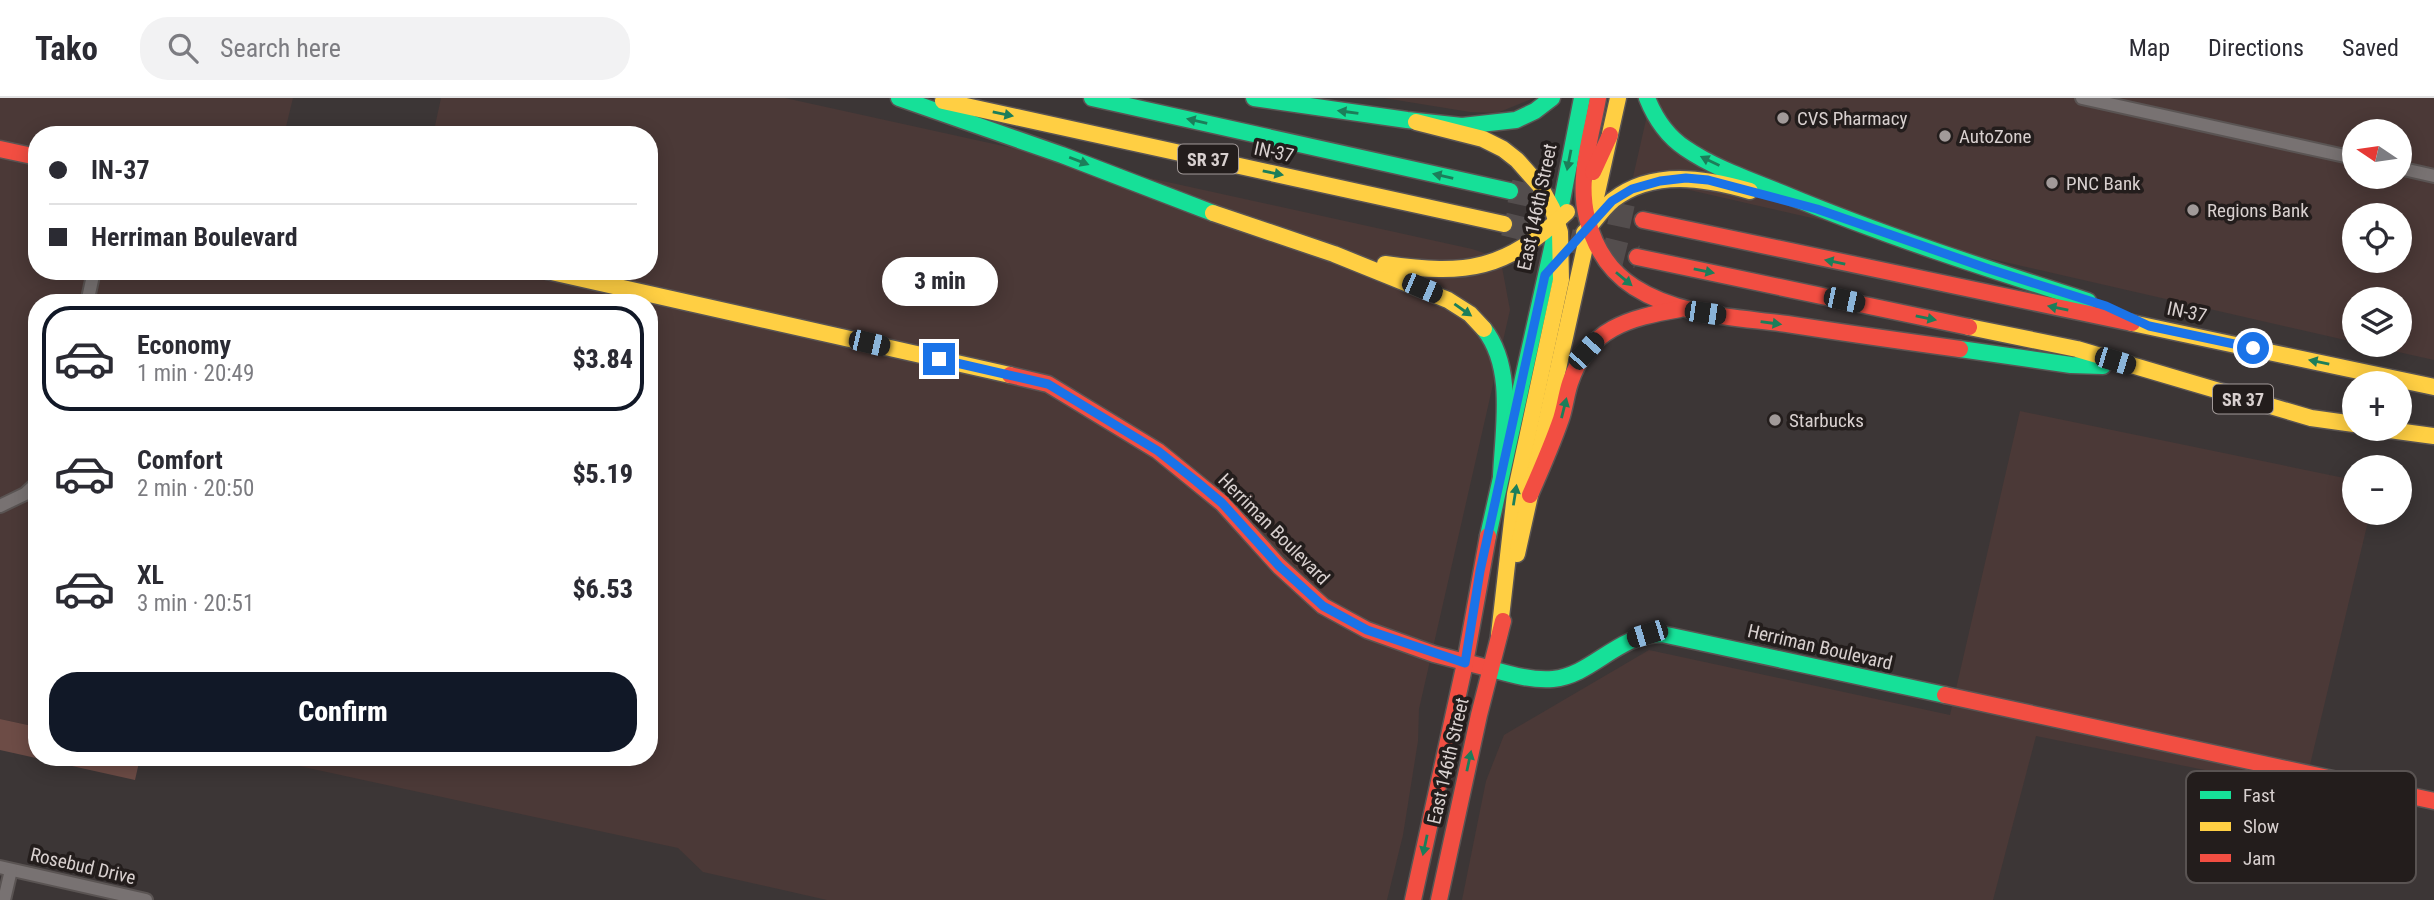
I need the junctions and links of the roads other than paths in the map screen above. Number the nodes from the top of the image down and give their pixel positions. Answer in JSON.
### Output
{"nodes":[{"id":1,"x":899,"y":98,"type":"edge"},
{"id":2,"x":912,"y":98,"type":"edge"},
{"id":3,"x":1092,"y":98,"type":"edge"},
{"id":4,"x":1254,"y":98,"type":"edge"},
{"id":5,"x":1552,"y":98,"type":"edge"},
{"id":6,"x":1581,"y":98,"type":"edge"},
{"id":7,"x":1598,"y":98,"type":"edge"},
{"id":8,"x":1618,"y":98,"type":"edge"},
{"id":9,"x":1647,"y":98,"type":"edge"},
{"id":10,"x":2082,"y":98,"type":"edge"},
{"id":11,"x":1416,"y":122,"type":"junction"},
{"id":12,"x":1610,"y":135,"type":"junction"},
{"id":13,"x":0,"y":149,"type":"edge"},
{"id":14,"x":28,"y":155,"type":"edge"},
{"id":15,"x":2342,"y":155,"type":"edge"},
{"id":16,"x":2412,"y":171,"type":"edge"},
{"id":17,"x":2434,"y":176,"type":"edge"},
{"id":18,"x":1584,"y":187,"type":"junction"},
{"id":19,"x":1510,"y":191,"type":"tunnel mouth"},
{"id":20,"x":1817,"y":209,"type":"junction"},
{"id":21,"x":1643,"y":220,"type":"tunnel mouth"},
{"id":22,"x":1558,"y":222,"type":"junction"},
{"id":23,"x":1504,"y":224,"type":"tunnel mouth"},
{"id":24,"x":1589,"y":228,"type":"junction"},
{"id":25,"x":1334,"y":254,"type":"junction"},
{"id":26,"x":1637,"y":257,"type":"tunnel mouth"},
{"id":27,"x":1560,"y":258,"type":"junction"},
{"id":28,"x":1545,"y":275,"type":"junction"},
{"id":29,"x":587,"y":280,"type":"edge"},
{"id":30,"x":649,"y":294,"type":"edge"},
{"id":31,"x":658,"y":296,"type":"edge"},
{"id":32,"x":1680,"y":309,"type":"junction"},
{"id":33,"x":2149,"y":326,"type":"junction"},
{"id":34,"x":2134,"y":367,"type":"junction"},
{"id":35,"x":2434,"y":387,"type":"edge"},
{"id":36,"x":2342,"y":423,"type":"edge"},
{"id":37,"x":2412,"y":433,"type":"edge"},
{"id":38,"x":2434,"y":436,"type":"edge"},
{"id":39,"x":1501,"y":476,"type":"junction"},
{"id":40,"x":28,"y":492,"type":"edge"},
{"id":41,"x":1531,"y":495,"type":"junction"},
{"id":42,"x":0,"y":506,"type":"edge"},
{"id":43,"x":1499,"y":635,"type":"junction"},
{"id":44,"x":1465,"y":663,"type":"junction"},
{"id":45,"x":1491,"y":670,"type":"junction"},
{"id":46,"x":2295,"y":771,"type":"edge"},
{"id":47,"x":2416,"y":797,"type":"edge"},
{"id":48,"x":2434,"y":801,"type":"edge"},
{"id":49,"x":6,"y":868,"type":"edge"},
{"id":50,"x":4,"y":900,"type":"edge"},
{"id":51,"x":146,"y":900,"type":"edge"},
{"id":52,"x":1413,"y":900,"type":"edge"},
{"id":53,"x":1440,"y":900,"type":"edge"}],
"edges":[{"from":1,"to":25,"type":"main road","one_way":true},
{"from":2,"to":23,"type":"main road","name":"IN-37","number":"SR 37","one_way":true},
{"from":19,"to":3,"type":"main road","name":"IN-37","number":"SR 37","one_way":true},
{"from":11,"to":4,"type":"main road","one_way":true},
{"from":5,"to":11,"type":"main road"},
{"from":6,"to":22,"type":"main road","name":"East 146th Street","one_way":true},
{"from":7,"to":18,"type":"main road"},
{"from":8,"to":12,"type":"main road","name":"East 146th Street"},
{"from":20,"to":9,"type":"main road","one_way":true},
{"from":10,"to":15,"type":"street"},
{"from":11,"to":22,"type":"main road"},
{"from":12,"to":18,"type":"main road"},
{"from":12,"to":24,"type":"main road","name":"East 146th Street"},
{"from":13,"to":14,"type":"main road"},
{"from":16,"to":17,"type":"street"},
{"from":18,"to":22,"type":"main road"},
{"from":18,"to":24,"type":"main road"},
{"from":20,"to":24,"type":"main road"},
{"from":20,"to":33,"type":"main road"},
{"from":33,"to":21,"type":"main road","name":"IN-37","one_way":true},
{"from":22,"to":25,"type":"main road"},
{"from":22,"to":27,"type":"main road"},
{"from":22,"to":28,"type":"main road","name":"East 146th Street"},
{"from":24,"to":27,"type":"main road"},
{"from":24,"to":32,"type":"main road","one_way":true},
{"from":24,"to":41,"type":"main road","name":"East 146th Street"},
{"from":25,"to":39,"type":"main road","one_way":true},
{"from":26,"to":34,"type":"main road","number":"SR 37","one_way":true},
{"from":27,"to":28,"type":"main road"},
{"from":43,"to":27,"type":"main road","one_way":true},
{"from":28,"to":39,"type":"main road","name":"East 146th Street"},
{"from":29,"to":30,"type":"main road","name":"Herriman Boulevard"},
{"from":31,"to":44,"type":"main road","name":"Herriman Boulevard"},
{"from":32,"to":34,"type":"main road","one_way":true},
{"from":41,"to":32,"type":"main road","one_way":true},
{"from":35,"to":33,"type":"main road","name":"IN-37","one_way":true},
{"from":34,"to":36,"type":"main road","number":"SR 37"},
{"from":37,"to":38,"type":"main road"},
{"from":39,"to":44,"type":"main road","name":"East 146th Street"},
{"from":40,"to":42,"type":"street"},
{"from":41,"to":43,"type":"main road","name":"East 146th Street"},
{"from":43,"to":45,"type":"main road","name":"East 146th Street"},
{"from":44,"to":45,"type":"main road","name":"Herriman Boulevard"},
{"from":44,"to":52,"type":"main road","name":"East 146th Street","one_way":true},
{"from":45,"to":46,"type":"main road","name":"Herriman Boulevard"},
{"from":53,"to":45,"type":"main road","name":"East 146th Street","one_way":true},
{"from":47,"to":48,"type":"main road","name":"Herriman Boulevard"},
{"from":49,"to":50,"type":"street"},
{"from":49,"to":51,"type":"street","name":"Rosebud Drive"}]}
